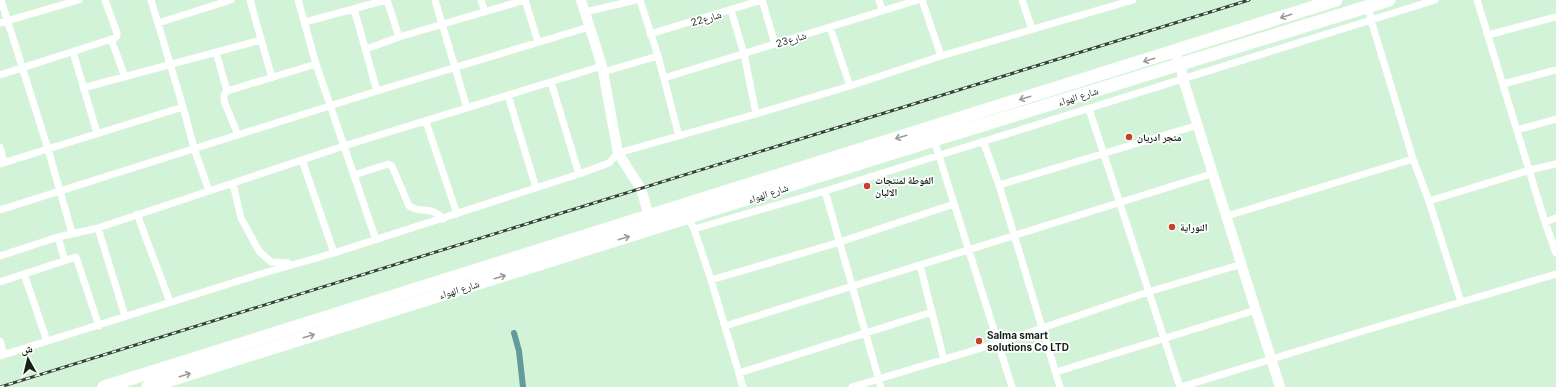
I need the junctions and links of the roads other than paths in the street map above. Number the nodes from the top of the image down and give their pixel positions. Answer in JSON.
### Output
{"nodes":[{"id":1,"x":1,"y":0,"type":"edge"},
{"id":2,"x":80,"y":0,"type":"edge"},
{"id":3,"x":104,"y":0,"type":"edge"},
{"id":4,"x":151,"y":0,"type":"edge"},
{"id":5,"x":231,"y":0,"type":"edge"},
{"id":6,"x":250,"y":0,"type":"edge"},
{"id":7,"x":298,"y":0,"type":"edge"},
{"id":8,"x":387,"y":0,"type":"edge"},
{"id":9,"x":435,"y":0,"type":"edge"},
{"id":10,"x":481,"y":0,"type":"edge"},
{"id":11,"x":525,"y":0,"type":"edge"},
{"id":12,"x":581,"y":0,"type":"edge"},
{"id":13,"x":636,"y":0,"type":"edge"},
{"id":14,"x":640,"y":0,"type":"edge"},
{"id":15,"x":762,"y":0,"type":"edge"},
{"id":16,"x":879,"y":0,"type":"edge"},
{"id":17,"x":918,"y":0,"type":"edge"},
{"id":18,"x":922,"y":0,"type":"edge"},
{"id":19,"x":1022,"y":0,"type":"edge"},
{"id":20,"x":1133,"y":0,"type":"edge"},
{"id":21,"x":1336,"y":0,"type":"edge"},
{"id":22,"x":1389,"y":0,"type":"edge"},
{"id":23,"x":1435,"y":0,"type":"edge"},
{"id":24,"x":1478,"y":0,"type":"edge"},
{"id":25,"x":1309,"y":4,"type":"edge"},
{"id":26,"x":1368,"y":6,"type":"junction"},
{"id":27,"x":354,"y":9,"type":"junction"},
{"id":28,"x":731,"y":10,"type":"junction"},
{"id":29,"x":882,"y":10,"type":"junction"},
{"id":30,"x":485,"y":12,"type":"junction"},
{"id":31,"x":585,"y":12,"type":"junction"},
{"id":32,"x":1556,"y":17,"type":"edge"},
{"id":33,"x":1371,"y":20,"type":"junction"},
{"id":34,"x":4,"y":22,"type":"edge"},
{"id":35,"x":305,"y":22,"type":"junction"},
{"id":36,"x":158,"y":23,"type":"junction"},
{"id":37,"x":1314,"y":23,"type":"junction"},
{"id":38,"x":442,"y":25,"type":"junction"},
{"id":39,"x":590,"y":27,"type":"junction"},
{"id":40,"x":830,"y":27,"type":"junction"},
{"id":41,"x":1032,"y":29,"type":"junction"},
{"id":42,"x":650,"y":34,"type":"junction"},
{"id":43,"x":1488,"y":35,"type":"junction"},
{"id":44,"x":399,"y":38,"type":"junction"},
{"id":45,"x":111,"y":39,"type":"junction"},
{"id":46,"x":261,"y":40,"type":"junction"},
{"id":47,"x":538,"y":42,"type":"junction"},
{"id":48,"x":776,"y":44,"type":"junction"},
{"id":49,"x":366,"y":49,"type":"junction"},
{"id":50,"x":73,"y":52,"type":"junction"},
{"id":51,"x":216,"y":52,"type":"junction"},
{"id":52,"x":1174,"y":52,"type":"junction"},
{"id":53,"x":744,"y":54,"type":"junction"},
{"id":54,"x":658,"y":56,"type":"junction"},
{"id":55,"x":941,"y":56,"type":"junction"},
{"id":56,"x":316,"y":64,"type":"junction"},
{"id":57,"x":171,"y":65,"type":"junction"},
{"id":58,"x":1181,"y":65,"type":"junction"},
{"id":59,"x":455,"y":68,"type":"junction"},
{"id":60,"x":23,"y":69,"type":"junction"},
{"id":61,"x":602,"y":69,"type":"junction"},
{"id":62,"x":1556,"y":70,"type":"edge"},
{"id":63,"x":0,"y":75,"type":"edge"},
{"id":64,"x":125,"y":78,"type":"junction"},
{"id":65,"x":272,"y":78,"type":"junction"},
{"id":66,"x":664,"y":78,"type":"junction"},
{"id":67,"x":1183,"y":79,"type":"junction"},
{"id":68,"x":551,"y":82,"type":"junction"},
{"id":69,"x":1503,"y":84,"type":"junction"},
{"id":70,"x":850,"y":86,"type":"junction"},
{"id":71,"x":83,"y":88,"type":"junction"},
{"id":72,"x":227,"y":91,"type":"junction"},
{"id":73,"x":377,"y":91,"type":"junction"},
{"id":74,"x":508,"y":95,"type":"junction"},
{"id":75,"x":330,"y":106,"type":"junction"},
{"id":76,"x":183,"y":107,"type":"junction"},
{"id":77,"x":467,"y":108,"type":"junction"},
{"id":78,"x":1089,"y":109,"type":"junction"},
{"id":79,"x":756,"y":114,"type":"junction"},
{"id":80,"x":1556,"y":120,"type":"edge"},
{"id":81,"x":426,"y":122,"type":"junction"},
{"id":82,"x":1198,"y":125,"type":"junction"},
{"id":83,"x":1517,"y":130,"type":"junction"},
{"id":84,"x":97,"y":133,"type":"junction"},
{"id":85,"x":238,"y":135,"type":"junction"},
{"id":86,"x":679,"y":136,"type":"junction"},
{"id":87,"x":934,"y":140,"type":"junction"},
{"id":88,"x":983,"y":141,"type":"junction"},
{"id":89,"x":344,"y":146,"type":"junction"},
{"id":90,"x":0,"y":147,"type":"edge"},
{"id":91,"x":194,"y":148,"type":"junction"},
{"id":92,"x":48,"y":149,"type":"junction"},
{"id":93,"x":618,"y":153,"type":"junction"},
{"id":94,"x":1104,"y":154,"type":"junction"},
{"id":95,"x":939,"y":155,"type":"junction"},
{"id":96,"x":1413,"y":158,"type":"junction"},
{"id":97,"x":302,"y":160,"type":"junction"},
{"id":98,"x":2,"y":164,"type":"edge"},
{"id":99,"x":1556,"y":164,"type":"edge"},
{"id":100,"x":1530,"y":170,"type":"junction"},
{"id":101,"x":1214,"y":173,"type":"junction"},
{"id":102,"x":579,"y":174,"type":"junction"},
{"id":103,"x":354,"y":175,"type":"junction"},
{"id":104,"x":234,"y":184,"type":"junction"},
{"id":105,"x":999,"y":185,"type":"junction"},
{"id":106,"x":536,"y":188,"type":"junction"},
{"id":107,"x":209,"y":191,"type":"junction"},
{"id":108,"x":825,"y":191,"type":"junction"},
{"id":109,"x":60,"y":192,"type":"junction"},
{"id":110,"x":1120,"y":202,"type":"junction"},
{"id":111,"x":1429,"y":202,"type":"junction"},
{"id":112,"x":954,"y":204,"type":"junction"},
{"id":113,"x":0,"y":210,"type":"edge"},
{"id":114,"x":137,"y":214,"type":"junction"},
{"id":115,"x":457,"y":214,"type":"junction"},
{"id":116,"x":649,"y":216,"type":"junction"},
{"id":117,"x":1227,"y":216,"type":"junction"},
{"id":118,"x":1556,"y":218,"type":"edge"},
{"id":119,"x":443,"y":219,"type":"junction"},
{"id":120,"x":1545,"y":222,"type":"junction"},
{"id":121,"x":691,"y":224,"type":"junction"},
{"id":122,"x":98,"y":228,"type":"junction"},
{"id":123,"x":72,"y":233,"type":"junction"},
{"id":124,"x":1013,"y":236,"type":"junction"},
{"id":125,"x":58,"y":237,"type":"junction"},
{"id":126,"x":376,"y":240,"type":"junction"},
{"id":127,"x":840,"y":242,"type":"junction"},
{"id":128,"x":969,"y":250,"type":"junction"},
{"id":129,"x":334,"y":253,"type":"junction"},
{"id":130,"x":1556,"y":253,"type":"edge"},
{"id":131,"x":0,"y":256,"type":"edge"},
{"id":132,"x":65,"y":261,"type":"junction"},
{"id":133,"x":296,"y":264,"type":"junction"},
{"id":134,"x":1242,"y":264,"type":"junction"},
{"id":135,"x":920,"y":265,"type":"junction"},
{"id":136,"x":24,"y":274,"type":"junction"},
{"id":137,"x":1556,"y":274,"type":"edge"},
{"id":138,"x":711,"y":280,"type":"junction"},
{"id":139,"x":0,"y":282,"type":"edge"},
{"id":140,"x":852,"y":286,"type":"junction"},
{"id":141,"x":1148,"y":292,"type":"junction"},
{"id":142,"x":170,"y":302,"type":"junction"},
{"id":143,"x":1461,"y":302,"type":"junction"},
{"id":144,"x":1256,"y":310,"type":"junction"},
{"id":145,"x":932,"y":312,"type":"junction"},
{"id":146,"x":125,"y":316,"type":"junction"},
{"id":147,"x":99,"y":326,"type":"junction"},
{"id":148,"x":725,"y":326,"type":"junction"},
{"id":149,"x":1043,"y":328,"type":"junction"},
{"id":150,"x":865,"y":333,"type":"junction"},
{"id":151,"x":1164,"y":338,"type":"junction"},
{"id":152,"x":0,"y":341,"type":"edge"},
{"id":153,"x":47,"y":341,"type":"junction"},
{"id":154,"x":998,"y":343,"type":"junction"},
{"id":155,"x":2,"y":356,"type":"edge"},
{"id":156,"x":944,"y":360,"type":"junction"},
{"id":157,"x":1272,"y":360,"type":"junction"},
{"id":158,"x":1056,"y":372,"type":"junction"},
{"id":159,"x":739,"y":373,"type":"junction"},
{"id":160,"x":878,"y":379,"type":"junction"},
{"id":161,"x":1205,"y":384,"type":"edge"},
{"id":162,"x":104,"y":387,"type":"edge"},
{"id":163,"x":148,"y":387,"type":"edge"},
{"id":164,"x":743,"y":387,"type":"edge"},
{"id":165,"x":852,"y":387,"type":"edge"},
{"id":166,"x":881,"y":387,"type":"edge"},
{"id":167,"x":1010,"y":387,"type":"edge"},
{"id":168,"x":1060,"y":387,"type":"edge"},
{"id":169,"x":1180,"y":387,"type":"edge"},
{"id":170,"x":1280,"y":387,"type":"edge"}],
"edges":[{"from":1,"to":34,"type":"street"},
{"from":2,"to":34,"type":"street"},
{"from":3,"to":45,"type":"street"},
{"from":4,"to":36,"type":"street"},
{"from":5,"to":36,"type":"street"},
{"from":6,"to":46,"type":"street"},
{"from":7,"to":35,"type":"street"},
{"from":8,"to":27,"type":"street"},
{"from":8,"to":44,"type":"street"},
{"from":9,"to":38,"type":"street"},
{"from":10,"to":30,"type":"street"},
{"from":11,"to":30,"type":"street"},
{"from":11,"to":47,"type":"street"},
{"from":12,"to":31,"type":"street"},
{"from":13,"to":31,"type":"street"},
{"from":14,"to":42,"type":"street"},
{"from":15,"to":28,"type":"street","name":"شارع22"},
{"from":15,"to":48,"type":"street"},
{"from":16,"to":29,"type":"street"},
{"from":17,"to":29,"type":"street","name":"شارع23"},
{"from":18,"to":55,"type":"street"},
{"from":19,"to":41,"type":"street"},
{"from":20,"to":41,"type":"street"},
{"from":21,"to":25,"type":"highway","name":"شارع الهواء"},
{"from":22,"to":26,"type":"highway","name":"شارع الهواء"},
{"from":23,"to":33,"type":"street"},
{"from":24,"to":43,"type":"street"},
{"from":25,"to":37,"type":"street"},
{"from":25,"to":52,"type":"highway","name":"شارع الهواء","one_way":true},
{"from":26,"to":33,"type":"street"},
{"from":26,"to":37,"type":"highway","name":"شارع الهواء"},
{"from":27,"to":35,"type":"street"},
{"from":27,"to":49,"type":"street"},
{"from":28,"to":42,"type":"street","name":"شارع22"},
{"from":28,"to":53,"type":"street"},
{"from":29,"to":40,"type":"street","name":"شارع23"},
{"from":30,"to":38,"type":"street"},
{"from":31,"to":39,"type":"street"},
{"from":32,"to":43,"type":"street"},
{"from":33,"to":67,"type":"street"},
{"from":33,"to":96,"type":"street"},
{"from":34,"to":60,"type":"street"},
{"from":35,"to":56,"type":"street"},
{"from":36,"to":57,"type":"street"},
{"from":37,"to":58,"type":"highway","name":"شارع الهواء"},
{"from":38,"to":44,"type":"street"},
{"from":38,"to":59,"type":"street"},
{"from":39,"to":47,"type":"street"},
{"from":39,"to":61,"type":"street"},
{"from":40,"to":48,"type":"street","name":"شارع23"},
{"from":40,"to":70,"type":"street"},
{"from":41,"to":55,"type":"street"},
{"from":42,"to":54,"type":"street"},
{"from":43,"to":69,"type":"street"},
{"from":44,"to":49,"type":"street"},
{"from":45,"to":50,"type":"street"},
{"from":45,"to":64,"type":"street"},
{"from":46,"to":51,"type":"street"},
{"from":46,"to":65,"type":"street"},
{"from":47,"to":59,"type":"street"},
{"from":48,"to":53,"type":"street","name":"شارع23"},
{"from":49,"to":73,"type":"street"},
{"from":50,"to":60,"type":"street"},
{"from":50,"to":71,"type":"street"},
{"from":51,"to":57,"type":"street"},
{"from":51,"to":72,"type":"street"},
{"from":52,"to":58,"type":"street"},
{"from":52,"to":116,"type":"highway","name":"شارع الهواء","one_way":true},
{"from":53,"to":66,"type":"street","name":"شارع23"},
{"from":53,"to":79,"type":"street"},
{"from":54,"to":61,"type":"street"},
{"from":54,"to":66,"type":"street"},
{"from":55,"to":70,"type":"street"},
{"from":56,"to":65,"type":"street"},
{"from":56,"to":75,"type":"street"},
{"from":57,"to":64,"type":"street"},
{"from":57,"to":76,"type":"street"},
{"from":58,"to":67,"type":"street"},
{"from":58,"to":87,"type":"highway","name":"شارع الهواء"},
{"from":59,"to":73,"type":"street"},
{"from":59,"to":77,"type":"street"},
{"from":60,"to":63,"type":"street"},
{"from":60,"to":92,"type":"street"},
{"from":61,"to":68,"type":"street"},
{"from":61,"to":93,"type":"street"},
{"from":62,"to":69,"type":"street"},
{"from":64,"to":71,"type":"street"},
{"from":65,"to":72,"type":"street"},
{"from":66,"to":86,"type":"street"},
{"from":67,"to":78,"type":"street"},
{"from":67,"to":82,"type":"street"},
{"from":68,"to":74,"type":"street"},
{"from":68,"to":102,"type":"street"},
{"from":69,"to":83,"type":"street"},
{"from":70,"to":79,"type":"street"},
{"from":71,"to":84,"type":"street"},
{"from":72,"to":85,"type":"street"},
{"from":73,"to":75,"type":"street"},
{"from":74,"to":77,"type":"street"},
{"from":74,"to":106,"type":"street"},
{"from":75,"to":85,"type":"street"},
{"from":75,"to":89,"type":"street"},
{"from":76,"to":84,"type":"street"},
{"from":76,"to":91,"type":"street"},
{"from":77,"to":81,"type":"street"},
{"from":78,"to":88,"type":"street"},
{"from":78,"to":94,"type":"street"},
{"from":79,"to":86,"type":"street"},
{"from":80,"to":83,"type":"street"},
{"from":81,"to":89,"type":"street"},
{"from":81,"to":115,"type":"street"},
{"from":82,"to":94,"type":"street"},
{"from":82,"to":101,"type":"street"},
{"from":83,"to":100,"type":"street"},
{"from":84,"to":92,"type":"street"},
{"from":85,"to":91,"type":"street"},
{"from":86,"to":93,"type":"street"},
{"from":87,"to":95,"type":"street"},
{"from":87,"to":121,"type":"highway","name":"شارع الهواء"},
{"from":88,"to":95,"type":"street"},
{"from":88,"to":105,"type":"street"},
{"from":89,"to":97,"type":"street"},
{"from":89,"to":103,"type":"street"},
{"from":90,"to":98,"type":"street"},
{"from":91,"to":107,"type":"street"},
{"from":91,"to":109,"type":"street"},
{"from":92,"to":98,"type":"street"},
{"from":92,"to":109,"type":"street"},
{"from":93,"to":102,"type":"street"},
{"from":93,"to":116,"type":"street"},
{"from":94,"to":105,"type":"street"},
{"from":94,"to":110,"type":"street"},
{"from":95,"to":108,"type":"street"},
{"from":95,"to":112,"type":"street"},
{"from":96,"to":111,"type":"street"},
{"from":96,"to":117,"type":"street"},
{"from":97,"to":104,"type":"street"},
{"from":97,"to":129,"type":"street"},
{"from":99,"to":100,"type":"street"},
{"from":100,"to":111,"type":"street"},
{"from":100,"to":120,"type":"street"},
{"from":101,"to":110,"type":"street"},
{"from":101,"to":117,"type":"street"},
{"from":102,"to":106,"type":"street"},
{"from":103,"to":119,"type":"street"},
{"from":103,"to":126,"type":"street"},
{"from":104,"to":107,"type":"street"},
{"from":104,"to":133,"type":"street"},
{"from":105,"to":124,"type":"street"},
{"from":106,"to":115,"type":"street"},
{"from":107,"to":114,"type":"street"},
{"from":108,"to":121,"type":"street"},
{"from":108,"to":127,"type":"street"},
{"from":109,"to":113,"type":"street"},
{"from":109,"to":123,"type":"street"},
{"from":110,"to":124,"type":"street"},
{"from":110,"to":141,"type":"street"},
{"from":111,"to":143,"type":"street"},
{"from":112,"to":127,"type":"street"},
{"from":112,"to":128,"type":"street"},
{"from":114,"to":122,"type":"street"},
{"from":114,"to":142,"type":"street"},
{"from":115,"to":119,"type":"street"},
{"from":116,"to":162,"type":"highway","name":"شارع الهواء"},
{"from":117,"to":134,"type":"street"},
{"from":118,"to":120,"type":"street"},
{"from":119,"to":126,"type":"street"},
{"from":120,"to":130,"type":"street"},
{"from":121,"to":138,"type":"street"},
{"from":163,"to":121,"type":"highway","name":"شارع الهواء","one_way":true},
{"from":122,"to":123,"type":"street"},
{"from":122,"to":146,"type":"street"},
{"from":123,"to":125,"type":"street"},
{"from":124,"to":128,"type":"street"},
{"from":124,"to":149,"type":"street"},
{"from":125,"to":131,"type":"street"},
{"from":125,"to":132,"type":"street"},
{"from":126,"to":129,"type":"street"},
{"from":127,"to":138,"type":"street"},
{"from":127,"to":140,"type":"street"},
{"from":128,"to":135,"type":"street"},
{"from":128,"to":154,"type":"street"},
{"from":129,"to":133,"type":"street"},
{"from":132,"to":136,"type":"street"},
{"from":132,"to":147,"type":"street"},
{"from":133,"to":142,"type":"street"},
{"from":134,"to":141,"type":"street"},
{"from":134,"to":144,"type":"street"},
{"from":135,"to":140,"type":"street"},
{"from":135,"to":145,"type":"street"},
{"from":136,"to":139,"type":"street"},
{"from":136,"to":153,"type":"street"},
{"from":137,"to":143,"type":"street"},
{"from":138,"to":148,"type":"street"},
{"from":140,"to":148,"type":"street"},
{"from":140,"to":150,"type":"street"},
{"from":141,"to":149,"type":"street"},
{"from":141,"to":151,"type":"street"},
{"from":142,"to":146,"type":"street"},
{"from":143,"to":157,"type":"street"},
{"from":144,"to":151,"type":"street"},
{"from":144,"to":157,"type":"street"},
{"from":145,"to":150,"type":"street"},
{"from":145,"to":156,"type":"street"},
{"from":146,"to":147,"type":"street"},
{"from":147,"to":153,"type":"street"},
{"from":148,"to":159,"type":"street"},
{"from":149,"to":154,"type":"street"},
{"from":149,"to":158,"type":"street"},
{"from":150,"to":159,"type":"street"},
{"from":150,"to":160,"type":"street"},
{"from":151,"to":158,"type":"street"},
{"from":151,"to":169,"type":"street"},
{"from":152,"to":155,"type":"street"},
{"from":153,"to":155,"type":"street"},
{"from":154,"to":156,"type":"street"},
{"from":154,"to":167,"type":"street"},
{"from":156,"to":160,"type":"street"},
{"from":157,"to":161,"type":"street"},
{"from":157,"to":170,"type":"street"},
{"from":158,"to":168,"type":"street"},
{"from":159,"to":164,"type":"street"},
{"from":160,"to":165,"type":"street"},
{"from":160,"to":166,"type":"street"},
{"from":161,"to":169,"type":"street"}]}
